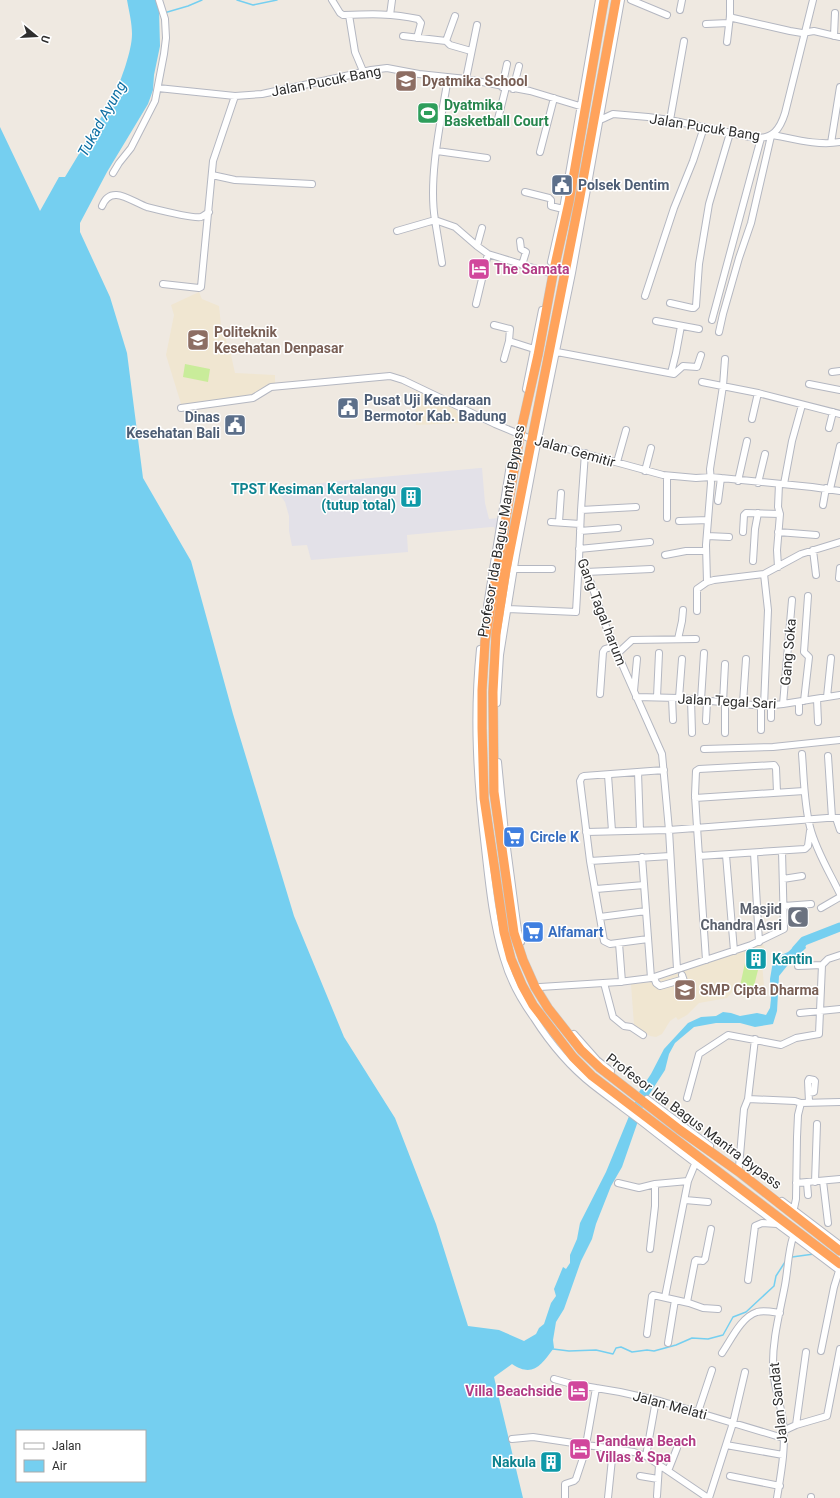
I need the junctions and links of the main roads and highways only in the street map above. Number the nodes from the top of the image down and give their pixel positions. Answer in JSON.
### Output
{"nodes":[{"id":1,"x":604,"y":0,"type":"edge"},
{"id":2,"x":616,"y":0,"type":"edge"},
{"id":3,"x":575,"y":165,"type":"junction"},
{"id":4,"x":586,"y":165,"type":"junction"},
{"id":5,"x":680,"y":1130,"type":"junction"},
{"id":6,"x":673,"y":1138,"type":"junction"},
{"id":7,"x":839,"y":1247,"type":"edge"},
{"id":8,"x":840,"y":1269,"type":"edge"}],
"edges":[{"from":1,"to":3,"type":"highway","name":"Profesor Ida Bagus Mantra Bypass"},
{"from":2,"to":4,"type":"highway","name":"Profesor Ida Bagus Mantra Bypass"},
{"from":3,"to":4,"type":"highway"},
{"from":3,"to":6,"type":"highway","name":"Profesor Ida Bagus Mantra Bypass"},
{"from":4,"to":5,"type":"highway","name":"Profesor Ida Bagus Mantra Bypass"},
{"from":5,"to":6,"type":"highway"},
{"from":5,"to":7,"type":"highway","name":"Profesor Ida Bagus Mantra Bypass"},
{"from":6,"to":8,"type":"highway","name":"Profesor Ida Bagus Mantra Bypass"}]}
